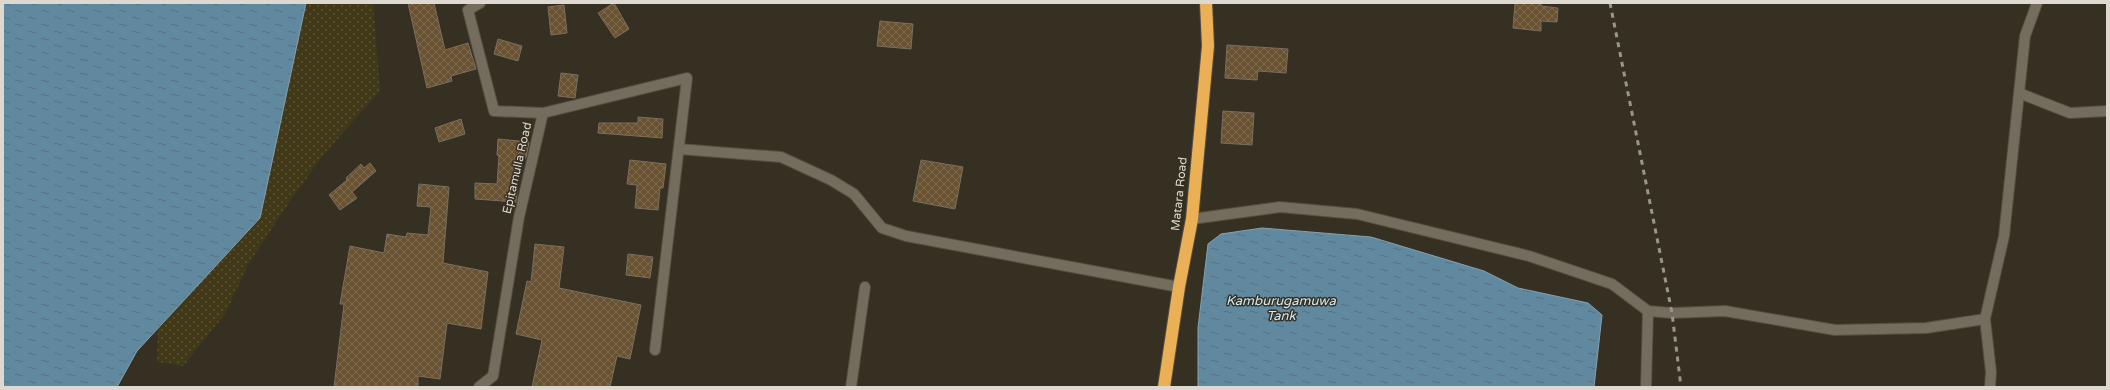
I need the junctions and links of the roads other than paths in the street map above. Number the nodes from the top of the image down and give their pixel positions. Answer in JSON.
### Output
{"nodes":[{"id":1,"x":480,"y":3,"type":"edge"},
{"id":2,"x":1206,"y":3,"type":"edge"},
{"id":3,"x":2037,"y":3,"type":"edge"},
{"id":4,"x":2019,"y":94,"type":"junction"},
{"id":5,"x":2107,"y":111,"type":"edge"},
{"id":6,"x":543,"y":113,"type":"junction"},
{"id":7,"x":679,"y":148,"type":"junction"},
{"id":8,"x":1192,"y":219,"type":"junction"},
{"id":9,"x":864,"y":287,"type":"dead end"},
{"id":10,"x":1179,"y":287,"type":"junction"},
{"id":11,"x":1648,"y":311,"type":"junction"},
{"id":12,"x":1985,"y":319,"type":"junction"},
{"id":13,"x":655,"y":350,"type":"dead end"},
{"id":14,"x":479,"y":387,"type":"edge"},
{"id":15,"x":851,"y":387,"type":"edge"},
{"id":16,"x":1164,"y":387,"type":"edge"},
{"id":17,"x":1646,"y":387,"type":"edge"},
{"id":18,"x":1990,"y":387,"type":"edge"}],
"edges":[{"from":1,"to":6,"type":"street","name":"Epitamulla Road"},
{"from":2,"to":8,"type":"highway","name":"Matara Road"},
{"from":3,"to":4,"type":"street"},
{"from":4,"to":5,"type":"street"},
{"from":4,"to":12,"type":"street"},
{"from":6,"to":7,"type":"street"},
{"from":6,"to":14,"type":"street","name":"Epitamulla Road"},
{"from":7,"to":10,"type":"street"},
{"from":7,"to":13,"type":"street"},
{"from":8,"to":10,"type":"highway","name":"Matara Road"},
{"from":8,"to":11,"type":"street"},
{"from":9,"to":15,"type":"street"},
{"from":10,"to":16,"type":"highway","name":"Matara Road"},
{"from":11,"to":12,"type":"street"},
{"from":11,"to":17,"type":"street"},
{"from":12,"to":18,"type":"street"}]}
